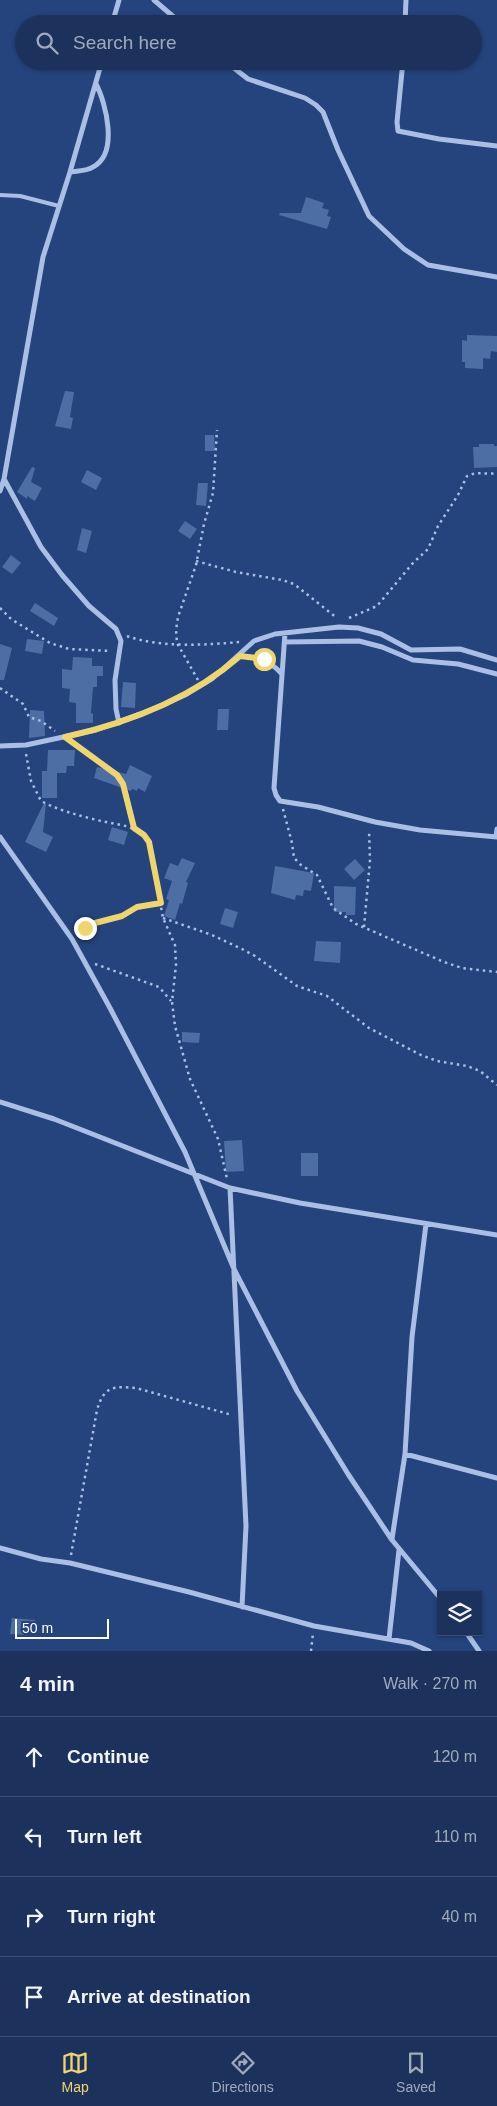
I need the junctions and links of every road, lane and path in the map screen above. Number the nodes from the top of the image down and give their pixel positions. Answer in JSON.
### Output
{"nodes":[{"id":1,"x":119,"y":0,"type":"edge"},
{"id":2,"x":154,"y":0,"type":"edge"},
{"id":3,"x":406,"y":0,"type":"edge"},
{"id":4,"x":115,"y":15,"type":"edge"},
{"id":5,"x":172,"y":15,"type":"edge"},
{"id":6,"x":405,"y":15,"type":"edge"},
{"id":7,"x":100,"y":70,"type":"edge"},
{"id":8,"x":236,"y":70,"type":"edge"},
{"id":9,"x":402,"y":70,"type":"edge"},
{"id":10,"x":96,"y":83,"type":"junction"},
{"id":11,"x":497,"y":146,"type":"edge"},
{"id":12,"x":70,"y":172,"type":"junction"},
{"id":13,"x":0,"y":195,"type":"edge"},
{"id":14,"x":59,"y":206,"type":"junction"},
{"id":15,"x":497,"y":276,"type":"edge"},
{"id":16,"x":217,"y":430,"type":"dead end"},
{"id":17,"x":497,"y":473,"type":"edge"},
{"id":18,"x":4,"y":479,"type":"junction"},
{"id":19,"x":0,"y":491,"type":"edge"},
{"id":20,"x":196,"y":561,"type":"junction"},
{"id":21,"x":0,"y":608,"type":"edge"},
{"id":22,"x":116,"y":629,"type":"junction"},
{"id":23,"x":284,"y":634,"type":"junction"},
{"id":24,"x":254,"y":641,"type":"junction"},
{"id":25,"x":284,"y":642,"type":"junction"},
{"id":26,"x":177,"y":643,"type":"junction"},
{"id":27,"x":119,"y":653,"type":"junction"},
{"id":28,"x":240,"y":656,"type":"junction"},
{"id":29,"x":497,"y":660,"type":"edge"},
{"id":30,"x":282,"y":674,"type":"junction"},
{"id":31,"x":497,"y":674,"type":"edge"},
{"id":32,"x":202,"y":685,"type":"junction"},
{"id":33,"x":0,"y":688,"type":"edge"},
{"id":34,"x":119,"y":723,"type":"junction"},
{"id":35,"x":63,"y":737,"type":"junction"},
{"id":36,"x":26,"y":745,"type":"junction"},
{"id":37,"x":0,"y":746,"type":"edge"},
{"id":38,"x":280,"y":801,"type":"junction"},
{"id":39,"x":369,"y":821,"type":"junction"},
{"id":40,"x":134,"y":828,"type":"junction"},
{"id":41,"x":497,"y":829,"type":"edge"},
{"id":42,"x":0,"y":837,"type":"edge"},
{"id":43,"x":496,"y":837,"type":"edge"},
{"id":44,"x":161,"y":903,"type":"junction"},
{"id":45,"x":163,"y":918,"type":"junction"},
{"id":46,"x":364,"y":927,"type":"junction"},
{"id":47,"x":72,"y":939,"type":"junction"},
{"id":48,"x":84,"y":960,"type":"junction"},
{"id":49,"x":497,"y":972,"type":"edge"},
{"id":50,"x":172,"y":1002,"type":"junction"},
{"id":51,"x":497,"y":1085,"type":"edge"},
{"id":52,"x":0,"y":1102,"type":"edge"},
{"id":53,"x":195,"y":1175,"type":"junction"},
{"id":54,"x":230,"y":1188,"type":"junction"},
{"id":55,"x":426,"y":1224,"type":"junction"},
{"id":56,"x":497,"y":1235,"type":"edge"},
{"id":57,"x":234,"y":1269,"type":"junction"},
{"id":58,"x":240,"y":1418,"type":"junction"},
{"id":59,"x":405,"y":1454,"type":"junction"},
{"id":60,"x":497,"y":1478,"type":"edge"},
{"id":61,"x":392,"y":1540,"type":"junction"},
{"id":62,"x":0,"y":1548,"type":"edge"},
{"id":63,"x":400,"y":1550,"type":"junction"},
{"id":64,"x":70,"y":1563,"type":"junction"},
{"id":65,"x":437,"y":1594,"type":"edge"},
{"id":66,"x":242,"y":1607,"type":"junction"},
{"id":67,"x":314,"y":1626,"type":"junction"},
{"id":68,"x":469,"y":1636,"type":"edge"},
{"id":69,"x":389,"y":1639,"type":"junction"},
{"id":70,"x":311,"y":1651,"type":"edge"},
{"id":71,"x":429,"y":1651,"type":"edge"},
{"id":72,"x":479,"y":1651,"type":"edge"}],
"edges":[{"from":1,"to":4,"type":"street"},
{"from":2,"to":5,"type":"street"},
{"from":3,"to":6,"type":"street"},
{"from":7,"to":10,"type":"street"},
{"from":8,"to":15,"type":"street"},
{"from":9,"to":11,"type":"street"},
{"from":10,"to":12,"type":"street"},
{"from":10,"to":12,"type":"street"},
{"from":12,"to":14,"type":"street"},
{"from":13,"to":14,"type":"lane"},
{"from":14,"to":18,"type":"street"},
{"from":16,"to":20,"type":"path"},
{"from":17,"to":20,"type":"path"},
{"from":18,"to":19,"type":"street"},
{"from":18,"to":22,"type":"street"},
{"from":20,"to":26,"type":"path"},
{"from":21,"to":27,"type":"path"},
{"from":22,"to":26,"type":"path"},
{"from":22,"to":27,"type":"street"},
{"from":23,"to":24,"type":"street"},
{"from":23,"to":25,"type":"street"},
{"from":23,"to":29,"type":"street"},
{"from":24,"to":26,"type":"path"},
{"from":24,"to":28,"type":"street"},
{"from":25,"to":30,"type":"street"},
{"from":25,"to":31,"type":"street"},
{"from":26,"to":32,"type":"path"},
{"from":27,"to":34,"type":"street"},
{"from":28,"to":30,"type":"street"},
{"from":28,"to":32,"type":"street"},
{"from":30,"to":38,"type":"street"},
{"from":32,"to":34,"type":"street"},
{"from":33,"to":35,"type":"path"},
{"from":34,"to":35,"type":"street"},
{"from":35,"to":36,"type":"street"},
{"from":35,"to":40,"type":"path"},
{"from":36,"to":37,"type":"street"},
{"from":36,"to":40,"type":"path"},
{"from":38,"to":39,"type":"street"},
{"from":38,"to":46,"type":"path"},
{"from":39,"to":43,"type":"street"},
{"from":39,"to":46,"type":"path"},
{"from":40,"to":44,"type":"path"},
{"from":41,"to":43,"type":"street"},
{"from":42,"to":47,"type":"street"},
{"from":44,"to":45,"type":"path"},
{"from":44,"to":47,"type":"path"},
{"from":45,"to":50,"type":"path"},
{"from":45,"to":51,"type":"path"},
{"from":46,"to":49,"type":"path"},
{"from":47,"to":48,"type":"street"},
{"from":48,"to":50,"type":"path"},
{"from":48,"to":53,"type":"street"},
{"from":50,"to":54,"type":"path"},
{"from":52,"to":53,"type":"street"},
{"from":53,"to":54,"type":"street"},
{"from":53,"to":57,"type":"street"},
{"from":54,"to":55,"type":"street"},
{"from":54,"to":57,"type":"street"},
{"from":55,"to":56,"type":"street"},
{"from":55,"to":59,"type":"street"},
{"from":57,"to":58,"type":"street"},
{"from":57,"to":61,"type":"street"},
{"from":58,"to":64,"type":"path"},
{"from":58,"to":66,"type":"street"},
{"from":59,"to":60,"type":"street"},
{"from":59,"to":61,"type":"street"},
{"from":61,"to":63,"type":"street"},
{"from":62,"to":64,"type":"street"},
{"from":63,"to":65,"type":"street"},
{"from":63,"to":69,"type":"street"},
{"from":64,"to":66,"type":"street"},
{"from":66,"to":67,"type":"street"},
{"from":67,"to":69,"type":"street"},
{"from":67,"to":70,"type":"path"},
{"from":68,"to":72,"type":"street"},
{"from":69,"to":71,"type":"street"}]}
